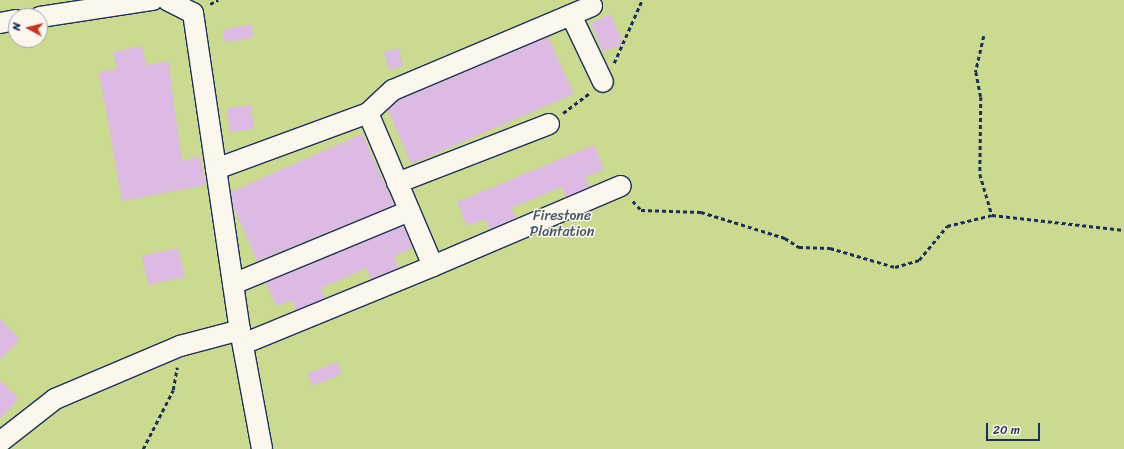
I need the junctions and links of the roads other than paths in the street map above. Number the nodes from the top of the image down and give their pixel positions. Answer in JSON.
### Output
{"nodes":[{"id":1,"x":153,"y":0,"type":"edge"},
{"id":2,"x":167,"y":0,"type":"edge"},
{"id":3,"x":592,"y":6,"type":"dead end"},
{"id":4,"x":571,"y":14,"type":"junction"},
{"id":5,"x":48,"y":16,"type":"edge"},
{"id":6,"x":603,"y":82,"type":"dead end"},
{"id":7,"x":368,"y":113,"type":"junction"},
{"id":8,"x":549,"y":124,"type":"dead end"},
{"id":9,"x":216,"y":169,"type":"junction"},
{"id":10,"x":397,"y":183,"type":"junction"},
{"id":11,"x":621,"y":186,"type":"road end"},
{"id":12,"x":409,"y":211,"type":"junction"},
{"id":13,"x":433,"y":266,"type":"junction"},
{"id":14,"x":233,"y":284,"type":"junction"},
{"id":15,"x":242,"y":337,"type":"junction"},
{"id":16,"x":0,"y":442,"type":"edge"},
{"id":17,"x":262,"y":449,"type":"edge"}],
"edges":[{"from":1,"to":5,"type":"street"},
{"from":2,"to":9,"type":"street"},
{"from":3,"to":4,"type":"street"},
{"from":4,"to":6,"type":"street"},
{"from":4,"to":7,"type":"street"},
{"from":7,"to":9,"type":"street"},
{"from":7,"to":10,"type":"street"},
{"from":8,"to":10,"type":"street"},
{"from":9,"to":14,"type":"street"},
{"from":10,"to":12,"type":"street"},
{"from":11,"to":13,"type":"street"},
{"from":12,"to":13,"type":"street"},
{"from":12,"to":14,"type":"street"},
{"from":13,"to":15,"type":"street"},
{"from":14,"to":15,"type":"street"},
{"from":15,"to":16,"type":"street"},
{"from":15,"to":17,"type":"street"}]}
